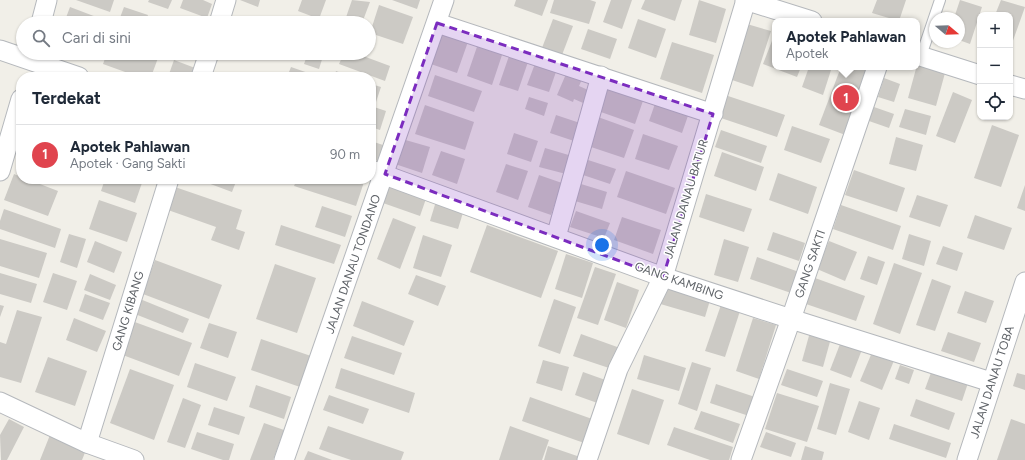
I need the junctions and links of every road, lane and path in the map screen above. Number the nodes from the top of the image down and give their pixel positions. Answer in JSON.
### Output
{"nodes":[{"id":1,"x":47,"y":0,"type":"edge"},
{"id":2,"x":226,"y":0,"type":"edge"},
{"id":3,"x":444,"y":0,"type":"edge"},
{"id":4,"x":746,"y":0,"type":"edge"},
{"id":5,"x":940,"y":0,"type":"edge"},
{"id":6,"x":43,"y":16,"type":"edge"},
{"id":7,"x":221,"y":16,"type":"edge"},
{"id":8,"x":803,"y":18,"type":"edge"},
{"id":9,"x":437,"y":23,"type":"junction"},
{"id":10,"x":0,"y":50,"type":"edge"},
{"id":11,"x":920,"y":52,"type":"edge"},
{"id":12,"x":920,"y":55,"type":"edge"},
{"id":13,"x":16,"y":57,"type":"edge"},
{"id":14,"x":207,"y":60,"type":"edge"},
{"id":15,"x":31,"y":64,"type":"edge"},
{"id":16,"x":876,"y":70,"type":"edge"},
{"id":17,"x":61,"y":72,"type":"edge"},
{"id":18,"x":203,"y":72,"type":"edge"},
{"id":19,"x":977,"y":74,"type":"edge"},
{"id":20,"x":601,"y":76,"type":"junction"},
{"id":21,"x":1013,"y":86,"type":"edge"},
{"id":22,"x":1025,"y":90,"type":"edge"},
{"id":23,"x":712,"y":114,"type":"junction"},
{"id":24,"x":16,"y":116,"type":"edge"},
{"id":25,"x":0,"y":171,"type":"edge"},
{"id":26,"x":378,"y":172,"type":"edge"},
{"id":27,"x":167,"y":184,"type":"edge"},
{"id":28,"x":374,"y":184,"type":"edge"},
{"id":29,"x":556,"y":237,"type":"junction"},
{"id":30,"x":663,"y":277,"type":"junction"},
{"id":31,"x":1025,"y":282,"type":"edge"},
{"id":32,"x":791,"y":319,"type":"junction"},
{"id":33,"x":991,"y":382,"type":"junction"},
{"id":34,"x":0,"y":402,"type":"edge"},
{"id":35,"x":87,"y":443,"type":"junction"},
{"id":36,"x":134,"y":460,"type":"edge"},
{"id":37,"x":284,"y":460,"type":"edge"},
{"id":38,"x":587,"y":460,"type":"edge"},
{"id":39,"x":741,"y":460,"type":"edge"},
{"id":40,"x":967,"y":460,"type":"edge"}],
"edges":[{"from":1,"to":6,"type":"street"},
{"from":2,"to":7,"type":"street"},
{"from":3,"to":9,"type":"street","name":"JALAN DANAU TONDANO"},
{"from":4,"to":8,"type":"street"},
{"from":4,"to":23,"type":"street","name":"JALAN DANAU BATUR"},
{"from":5,"to":11,"type":"lane"},
{"from":9,"to":20,"type":"street"},
{"from":9,"to":26,"type":"street","name":"JALAN DANAU TONDANO"},
{"from":10,"to":13,"type":"street"},
{"from":12,"to":19,"type":"street"},
{"from":14,"to":18,"type":"street"},
{"from":15,"to":17,"type":"street"},
{"from":16,"to":32,"type":"street","name":"GANG SAKTI"},
{"from":20,"to":23,"type":"street"},
{"from":20,"to":29,"type":"street"},
{"from":21,"to":22,"type":"street"},
{"from":23,"to":30,"type":"street","name":"JALAN DANAU BATUR"},
{"from":24,"to":25,"type":"street"},
{"from":26,"to":29,"type":"street","name":"GANG KAMBING"},
{"from":27,"to":35,"type":"street","name":"GANG KIBANG"},
{"from":28,"to":37,"type":"street","name":"JALAN DANAU TONDANO"},
{"from":29,"to":30,"type":"street","name":"GANG KAMBING"},
{"from":30,"to":32,"type":"street","name":"GANG KAMBING"},
{"from":30,"to":38,"type":"street","name":"JALAN DANAU BATUR"},
{"from":31,"to":33,"type":"street","name":"JALAN DANAU TOBA"},
{"from":32,"to":33,"type":"street","name":"GANG KAMBING"},
{"from":32,"to":39,"type":"street","name":"GANG SAKTI"},
{"from":33,"to":40,"type":"street","name":"JALAN DANAU TOBA"},
{"from":34,"to":35,"type":"street"},
{"from":35,"to":36,"type":"street"}]}
